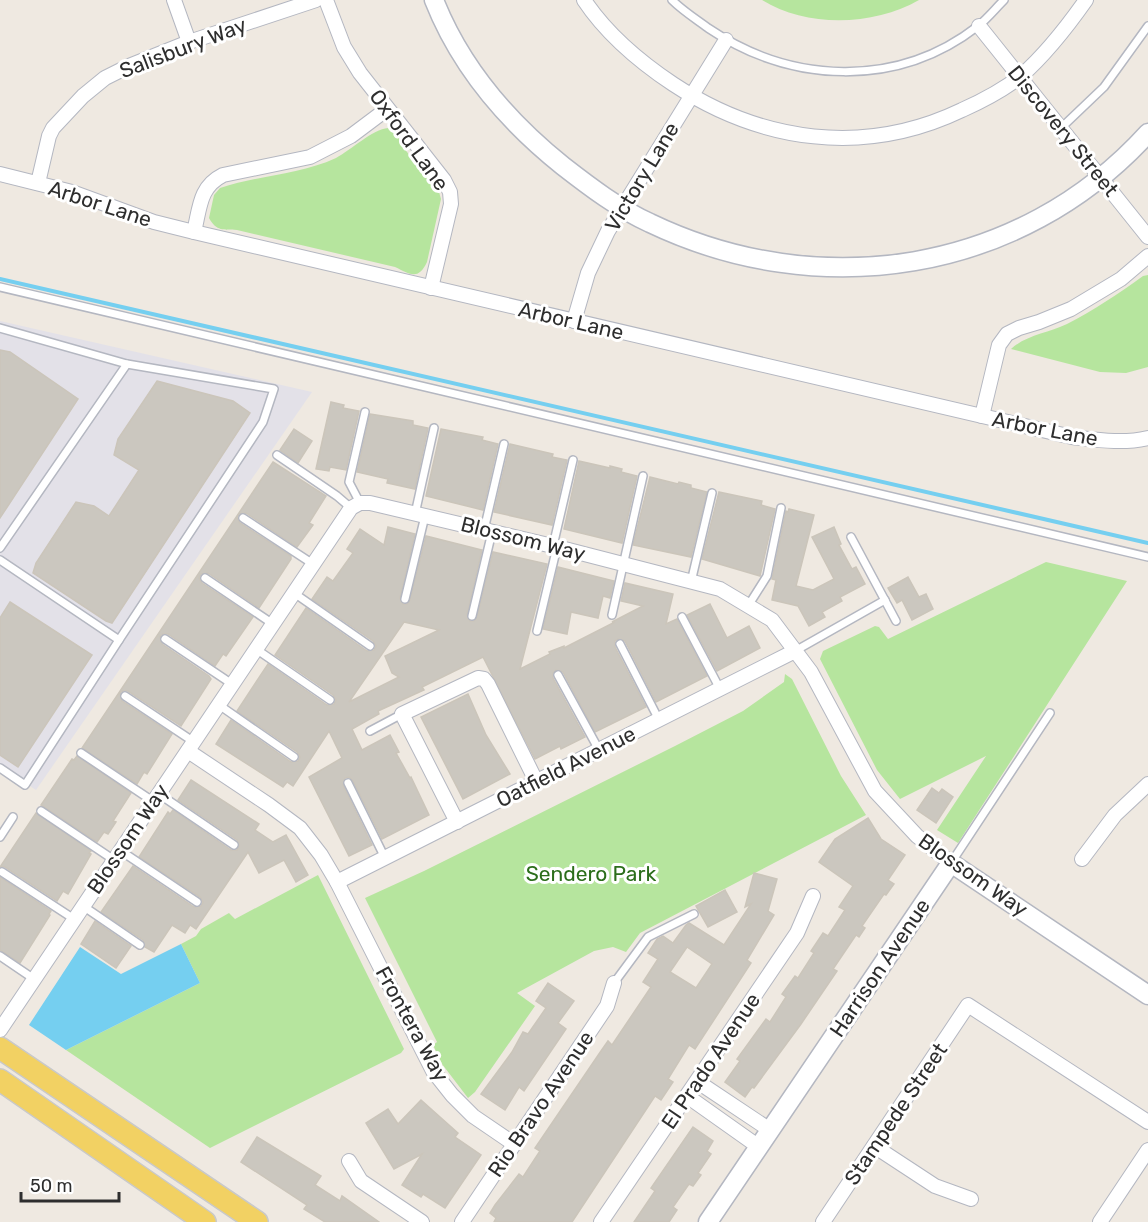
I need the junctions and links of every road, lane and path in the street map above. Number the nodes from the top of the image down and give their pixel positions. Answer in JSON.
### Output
{"nodes":[{"id":1,"x":174,"y":0,"type":"edge"},
{"id":2,"x":316,"y":0,"type":"edge"},
{"id":3,"x":326,"y":0,"type":"edge"},
{"id":4,"x":434,"y":0,"type":"edge"},
{"id":5,"x":584,"y":0,"type":"edge"},
{"id":6,"x":672,"y":0,"type":"edge"},
{"id":7,"x":1004,"y":0,"type":"edge"},
{"id":8,"x":1086,"y":0,"type":"edge"},
{"id":9,"x":979,"y":26,"type":"junction"},
{"id":10,"x":1148,"y":26,"type":"edge"},
{"id":11,"x":726,"y":40,"type":"junction"},
{"id":12,"x":189,"y":42,"type":"junction"},
{"id":13,"x":1019,"y":77,"type":"junction"},
{"id":14,"x":691,"y":96,"type":"junction"},
{"id":15,"x":387,"y":109,"type":"junction"},
{"id":16,"x":1061,"y":128,"type":"junction"},
{"id":17,"x":1148,"y":133,"type":"edge"},
{"id":18,"x":0,"y":174,"type":"edge"},
{"id":19,"x":1101,"y":178,"type":"junction"},
{"id":20,"x":38,"y":183,"type":"junction"},
{"id":21,"x":623,"y":208,"type":"junction"},
{"id":22,"x":1145,"y":228,"type":"edge"},
{"id":23,"x":194,"y":232,"type":"junction"},
{"id":24,"x":1148,"y":256,"type":"edge"},
{"id":25,"x":0,"y":287,"type":"edge"},
{"id":26,"x":431,"y":288,"type":"junction"},
{"id":27,"x":574,"y":321,"type":"junction"},
{"id":28,"x":0,"y":328,"type":"edge"},
{"id":29,"x":127,"y":364,"type":"junction"},
{"id":30,"x":365,"y":412,"type":"dead end"},
{"id":31,"x":982,"y":416,"type":"junction"},
{"id":32,"x":435,"y":428,"type":"dead end"},
{"id":33,"x":1148,"y":438,"type":"edge"},
{"id":34,"x":504,"y":444,"type":"dead end"},
{"id":35,"x":277,"y":455,"type":"dead end"},
{"id":36,"x":573,"y":460,"type":"dead end"},
{"id":37,"x":643,"y":476,"type":"dead end"},
{"id":38,"x":712,"y":493,"type":"dead end"},
{"id":39,"x":355,"y":506,"type":"junction"},
{"id":40,"x":781,"y":508,"type":"dead end"},
{"id":41,"x":420,"y":515,"type":"junction"},
{"id":42,"x":243,"y":518,"type":"dead end"},
{"id":43,"x":488,"y":531,"type":"junction"},
{"id":44,"x":851,"y":537,"type":"dead end"},
{"id":45,"x":555,"y":547,"type":"junction"},
{"id":46,"x":0,"y":548,"type":"edge"},
{"id":47,"x":1148,"y":557,"type":"edge"},
{"id":48,"x":0,"y":560,"type":"edge"},
{"id":49,"x":313,"y":564,"type":"junction"},
{"id":50,"x":623,"y":565,"type":"junction"},
{"id":51,"x":205,"y":578,"type":"dead end"},
{"id":52,"x":691,"y":582,"type":"junction"},
{"id":53,"x":294,"y":593,"type":"junction"},
{"id":54,"x":405,"y":599,"type":"dead end"},
{"id":55,"x":885,"y":600,"type":"junction"},
{"id":56,"x":748,"y":606,"type":"junction"},
{"id":57,"x":612,"y":615,"type":"dead end"},
{"id":58,"x":472,"y":616,"type":"dead end"},
{"id":59,"x":682,"y":617,"type":"dead end"},
{"id":60,"x":896,"y":621,"type":"dead end"},
{"id":61,"x":273,"y":624,"type":"junction"},
{"id":62,"x":537,"y":631,"type":"dead end"},
{"id":63,"x":165,"y":639,"type":"dead end"},
{"id":64,"x":119,"y":640,"type":"junction"},
{"id":65,"x":620,"y":644,"type":"dead end"},
{"id":66,"x":370,"y":646,"type":"dead end"},
{"id":67,"x":256,"y":649,"type":"junction"},
{"id":68,"x":795,"y":651,"type":"junction"},
{"id":69,"x":558,"y":675,"type":"dead end"},
{"id":70,"x":233,"y":684,"type":"junction"},
{"id":71,"x":720,"y":689,"type":"junction"},
{"id":72,"x":125,"y":696,"type":"dead end"},
{"id":73,"x":330,"y":700,"type":"dead end"},
{"id":74,"x":219,"y":705,"type":"junction"},
{"id":75,"x":1050,"y":713,"type":"dead end"},
{"id":76,"x":402,"y":714,"type":"junction"},
{"id":77,"x":659,"y":720,"type":"junction"},
{"id":78,"x":370,"y":731,"type":"dead end"},
{"id":79,"x":191,"y":746,"type":"junction"},
{"id":80,"x":599,"y":750,"type":"junction"},
{"id":81,"x":81,"y":753,"type":"dead end"},
{"id":82,"x":294,"y":757,"type":"dead end"},
{"id":83,"x":0,"y":768,"type":"edge"},
{"id":84,"x":536,"y":781,"type":"junction"},
{"id":85,"x":348,"y":783,"type":"dead end"},
{"id":86,"x":1148,"y":784,"type":"edge"},
{"id":87,"x":156,"y":798,"type":"junction"},
{"id":88,"x":41,"y":811,"type":"dead end"},
{"id":89,"x":13,"y":817,"type":"dead end"},
{"id":90,"x":457,"y":822,"type":"junction"},
{"id":91,"x":0,"y":837,"type":"edge"},
{"id":92,"x":234,"y":845,"type":"dead end"},
{"id":93,"x":117,"y":855,"type":"junction"},
{"id":94,"x":385,"y":858,"type":"junction"},
{"id":95,"x":1082,"y":859,"type":"dead end"},
{"id":96,"x":951,"y":862,"type":"junction"},
{"id":97,"x":2,"y":872,"type":"dead end"},
{"id":98,"x":337,"y":882,"type":"junction"},
{"id":99,"x":813,"y":897,"type":"dead end"},
{"id":100,"x":197,"y":902,"type":"dead end"},
{"id":101,"x":83,"y":906,"type":"junction"},
{"id":102,"x":694,"y":914,"type":"dead end"},
{"id":103,"x":74,"y":919,"type":"junction"},
{"id":104,"x":140,"y":945,"type":"dead end"},
{"id":105,"x":0,"y":956,"type":"edge"},
{"id":106,"x":34,"y":979,"type":"junction"},
{"id":107,"x":614,"y":982,"type":"joint"},
{"id":108,"x":1148,"y":994,"type":"edge"},
{"id":109,"x":0,"y":1030,"type":"edge"},
{"id":110,"x":0,"y":1048,"type":"edge"},
{"id":111,"x":0,"y":1080,"type":"edge"},
{"id":112,"x":698,"y":1082,"type":"junction"},
{"id":113,"x":687,"y":1096,"type":"junction"},
{"id":114,"x":1148,"y":1122,"type":"edge"},
{"id":115,"x":770,"y":1130,"type":"junction"},
{"id":116,"x":514,"y":1144,"type":"junction"},
{"id":117,"x":874,"y":1146,"type":"junction"},
{"id":118,"x":759,"y":1147,"type":"junction"},
{"id":119,"x":1148,"y":1150,"type":"edge"},
{"id":120,"x":349,"y":1161,"type":"dead end"},
{"id":121,"x":971,"y":1199,"type":"dead end"},
{"id":122,"x":205,"y":1222,"type":"edge"},
{"id":123,"x":257,"y":1222,"type":"edge"},
{"id":124,"x":422,"y":1222,"type":"edge"},
{"id":125,"x":462,"y":1222,"type":"edge"},
{"id":126,"x":601,"y":1222,"type":"edge"},
{"id":127,"x":708,"y":1222,"type":"edge"},
{"id":128,"x":824,"y":1222,"type":"edge"},
{"id":129,"x":1100,"y":1222,"type":"edge"}],
"edges":[{"from":1,"to":12,"type":"street"},
{"from":2,"to":12,"type":"street","name":"Salisbury Way"},
{"from":3,"to":15,"type":"street","name":"Oxford Lane"},
{"from":4,"to":21,"type":"street"},
{"from":5,"to":14,"type":"street"},
{"from":6,"to":11,"type":"lane"},
{"from":7,"to":9,"type":"lane"},
{"from":8,"to":13,"type":"street"},
{"from":9,"to":11,"type":"lane"},
{"from":9,"to":13,"type":"street","name":"Discovery Street"},
{"from":10,"to":16,"type":"lane"},
{"from":11,"to":14,"type":"street","name":"Victory Lane"},
{"from":12,"to":20,"type":"street","name":"Salisbury Way"},
{"from":13,"to":14,"type":"street"},
{"from":13,"to":16,"type":"street","name":"Discovery Street"},
{"from":14,"to":21,"type":"street","name":"Victory Lane"},
{"from":15,"to":23,"type":"street"},
{"from":15,"to":26,"type":"street","name":"Oxford Lane"},
{"from":16,"to":19,"type":"street","name":"Discovery Street"},
{"from":17,"to":19,"type":"street"},
{"from":18,"to":20,"type":"street","name":"Arbor Lane"},
{"from":19,"to":21,"type":"street"},
{"from":19,"to":22,"type":"street","name":"Discovery Street"},
{"from":20,"to":23,"type":"street","name":"Arbor Lane"},
{"from":21,"to":27,"type":"street","name":"Victory Lane"},
{"from":23,"to":26,"type":"street","name":"Arbor Lane"},
{"from":24,"to":31,"type":"street"},
{"from":25,"to":47,"type":"lane"},
{"from":26,"to":27,"type":"street","name":"Arbor Lane"},
{"from":27,"to":31,"type":"street","name":"Arbor Lane"},
{"from":28,"to":29,"type":"lane"},
{"from":29,"to":46,"type":"lane"},
{"from":29,"to":64,"type":"lane"},
{"from":30,"to":39,"type":"lane"},
{"from":31,"to":33,"type":"street","name":"Arbor Lane"},
{"from":32,"to":41,"type":"lane"},
{"from":34,"to":43,"type":"lane"},
{"from":35,"to":39,"type":"lane"},
{"from":36,"to":45,"type":"lane"},
{"from":37,"to":50,"type":"lane"},
{"from":38,"to":52,"type":"lane"},
{"from":39,"to":41,"type":"street","name":"Blossom Way"},
{"from":39,"to":49,"type":"street","name":"Blossom Way"},
{"from":40,"to":56,"type":"lane"},
{"from":41,"to":43,"type":"street","name":"Blossom Way"},
{"from":41,"to":54,"type":"lane"},
{"from":42,"to":49,"type":"lane"},
{"from":43,"to":45,"type":"street","name":"Blossom Way"},
{"from":43,"to":58,"type":"lane"},
{"from":44,"to":55,"type":"lane"},
{"from":45,"to":50,"type":"street","name":"Blossom Way"},
{"from":45,"to":62,"type":"lane"},
{"from":48,"to":64,"type":"lane"},
{"from":49,"to":53,"type":"street","name":"Blossom Way"},
{"from":50,"to":52,"type":"street","name":"Blossom Way"},
{"from":50,"to":57,"type":"lane"},
{"from":51,"to":61,"type":"lane"},
{"from":52,"to":56,"type":"street","name":"Blossom Way"},
{"from":53,"to":61,"type":"street","name":"Blossom Way"},
{"from":53,"to":66,"type":"lane"},
{"from":55,"to":60,"type":"lane"},
{"from":55,"to":68,"type":"lane"},
{"from":56,"to":68,"type":"street","name":"Blossom Way"},
{"from":59,"to":71,"type":"lane"},
{"from":61,"to":67,"type":"street","name":"Blossom Way"},
{"from":63,"to":70,"type":"lane"},
{"from":64,"to":83,"type":"lane"},
{"from":65,"to":77,"type":"lane"},
{"from":67,"to":70,"type":"street","name":"Blossom Way"},
{"from":67,"to":73,"type":"lane"},
{"from":68,"to":71,"type":"street","name":"Oatfield Avenue"},
{"from":68,"to":96,"type":"street","name":"Blossom Way"},
{"from":69,"to":80,"type":"lane"},
{"from":70,"to":74,"type":"street","name":"Blossom Way"},
{"from":71,"to":77,"type":"street","name":"Oatfield Avenue"},
{"from":72,"to":79,"type":"lane"},
{"from":74,"to":79,"type":"street","name":"Blossom Way"},
{"from":74,"to":82,"type":"lane"},
{"from":75,"to":96,"type":"lane","name":"Harrison Avenue"},
{"from":76,"to":78,"type":"lane"},
{"from":76,"to":84,"type":"street"},
{"from":76,"to":90,"type":"street"},
{"from":77,"to":80,"type":"street","name":"Oatfield Avenue"},
{"from":79,"to":87,"type":"street","name":"Blossom Way"},
{"from":79,"to":98,"type":"street","name":"Frontera Way"},
{"from":80,"to":84,"type":"street","name":"Oatfield Avenue"},
{"from":81,"to":87,"type":"lane"},
{"from":84,"to":90,"type":"street","name":"Oatfield Avenue"},
{"from":85,"to":94,"type":"lane"},
{"from":86,"to":95,"type":"street"},
{"from":87,"to":92,"type":"lane"},
{"from":87,"to":93,"type":"street","name":"Blossom Way"},
{"from":88,"to":93,"type":"lane"},
{"from":89,"to":91,"type":"lane"},
{"from":90,"to":94,"type":"street","name":"Oatfield Avenue"},
{"from":93,"to":100,"type":"lane"},
{"from":93,"to":101,"type":"street","name":"Blossom Way"},
{"from":94,"to":98,"type":"street","name":"Oatfield Avenue"},
{"from":96,"to":108,"type":"street","name":"Blossom Way"},
{"from":96,"to":115,"type":"street","name":"Harrison Avenue"},
{"from":97,"to":103,"type":"lane"},
{"from":98,"to":116,"type":"street","name":"Frontera Way"},
{"from":99,"to":112,"type":"street","name":"El Prado Avenue"},
{"from":101,"to":103,"type":"street","name":"Blossom Way"},
{"from":101,"to":104,"type":"lane"},
{"from":102,"to":107,"type":"lane"},
{"from":103,"to":106,"type":"street","name":"Blossom Way"},
{"from":105,"to":106,"type":"lane"},
{"from":106,"to":109,"type":"street","name":"Blossom Way"},
{"from":107,"to":116,"type":"street","name":"Rio Bravo Avenue"},
{"from":110,"to":123,"type":"main road"},
{"from":111,"to":122,"type":"main road"},
{"from":112,"to":113,"type":"street","name":"El Prado Avenue"},
{"from":112,"to":115,"type":"street"},
{"from":113,"to":118,"type":"street"},
{"from":113,"to":126,"type":"street","name":"El Prado Avenue"},
{"from":114,"to":117,"type":"street","name":"Stampede Street"},
{"from":115,"to":118,"type":"street","name":"Harrison Avenue"},
{"from":116,"to":125,"type":"street","name":"Rio Bravo Avenue"},
{"from":117,"to":121,"type":"street"},
{"from":117,"to":128,"type":"street","name":"Stampede Street"},
{"from":118,"to":127,"type":"street","name":"Harrison Avenue"},
{"from":119,"to":129,"type":"street"},
{"from":120,"to":124,"type":"street"}]}
